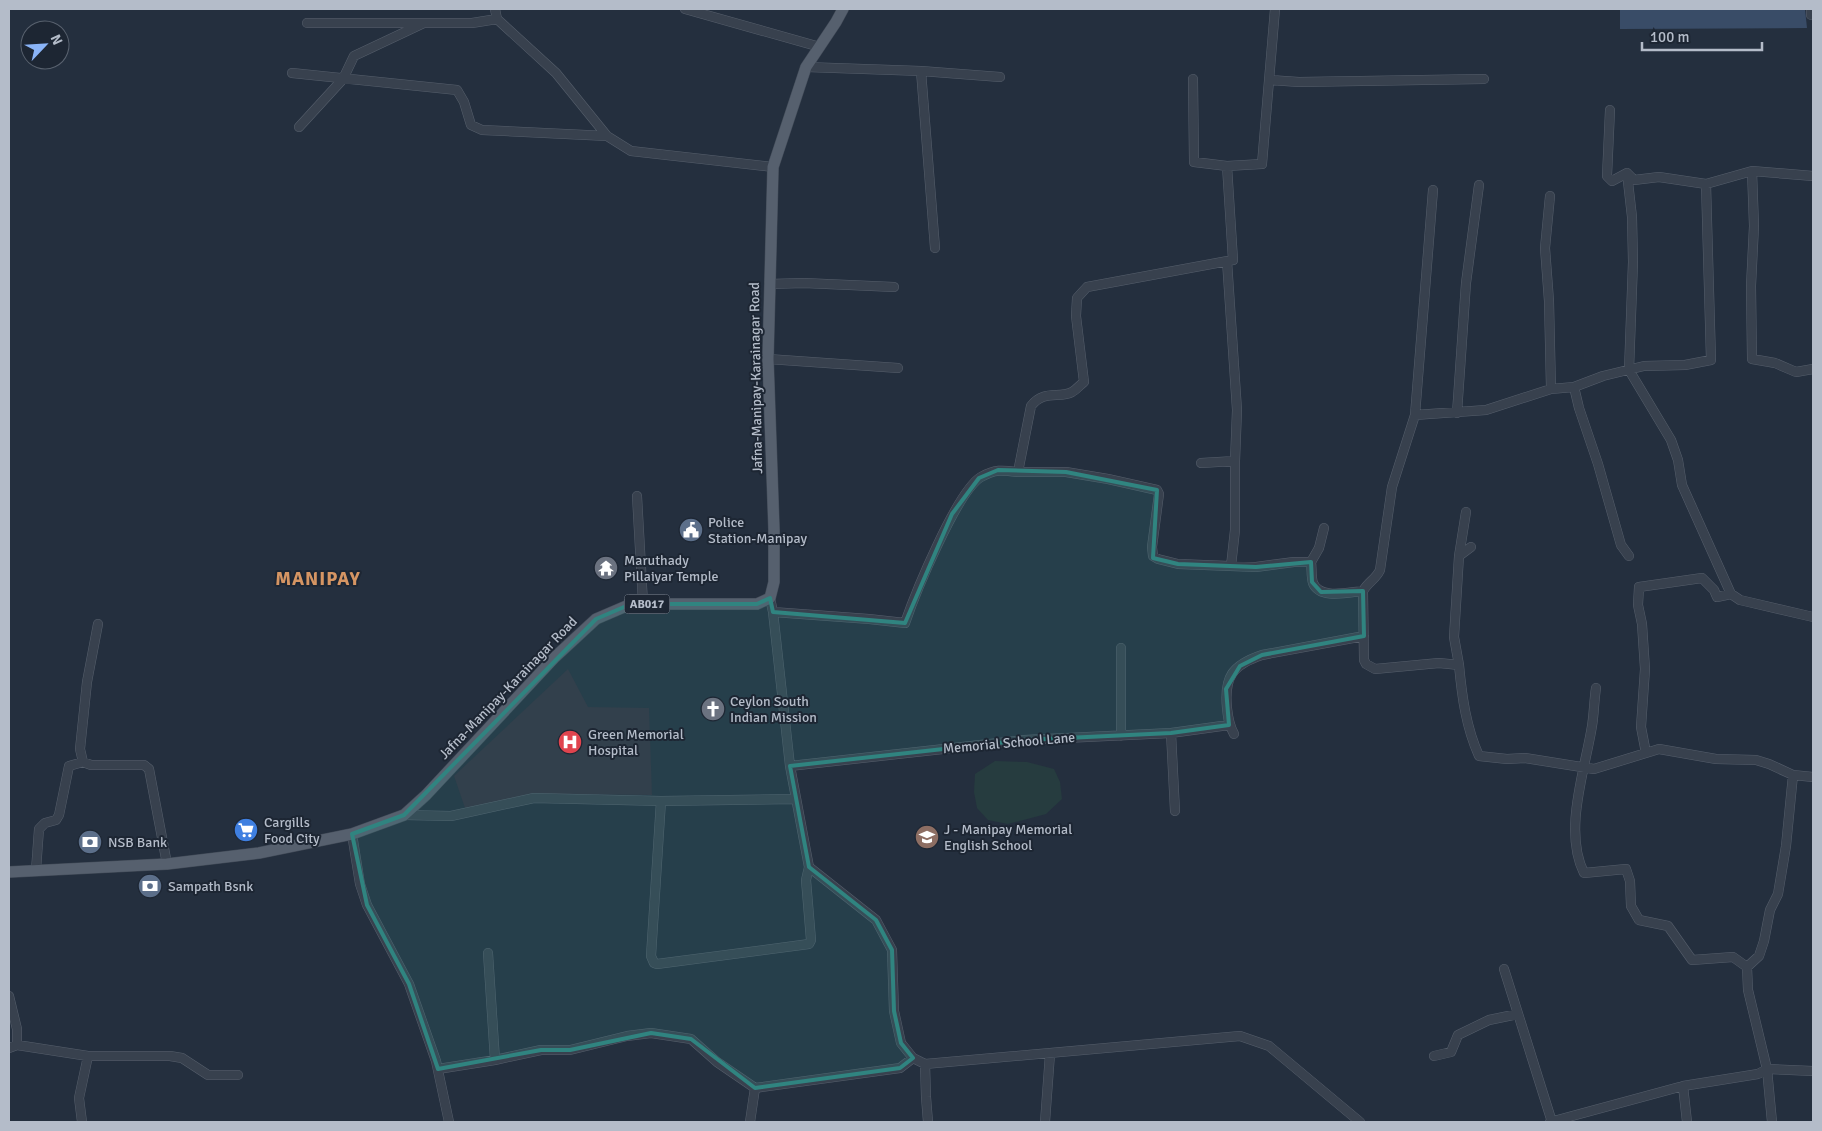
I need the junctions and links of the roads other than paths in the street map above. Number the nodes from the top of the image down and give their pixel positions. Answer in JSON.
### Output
{"nodes":[{"id":1,"x":495,"y":9,"type":"edge"},
{"id":2,"x":685,"y":9,"type":"edge"},
{"id":3,"x":843,"y":9,"type":"edge"},
{"id":4,"x":1275,"y":9,"type":"edge"},
{"id":5,"x":497,"y":19,"type":"junction"},
{"id":6,"x":426,"y":22,"type":"junction"},
{"id":7,"x":306,"y":23,"type":"dead end"},
{"id":8,"x":820,"y":47,"type":"junction"},
{"id":9,"x":806,"y":67,"type":"junction"},
{"id":10,"x":921,"y":71,"type":"junction"},
{"id":11,"x":292,"y":73,"type":"dead end"},
{"id":12,"x":1000,"y":77,"type":"dead end"},
{"id":13,"x":343,"y":79,"type":"junction"},
{"id":14,"x":1193,"y":79,"type":"dead end"},
{"id":15,"x":1484,"y":79,"type":"dead end"},
{"id":16,"x":1270,"y":80,"type":"junction"},
{"id":17,"x":1610,"y":110,"type":"dead end"},
{"id":18,"x":300,"y":127,"type":"dead end"},
{"id":19,"x":608,"y":136,"type":"junction"},
{"id":20,"x":1227,"y":166,"type":"junction"},
{"id":21,"x":773,"y":167,"type":"junction"},
{"id":22,"x":1752,"y":171,"type":"junction"},
{"id":23,"x":1627,"y":173,"type":"junction"},
{"id":24,"x":1813,"y":176,"type":"edge"},
{"id":25,"x":1706,"y":184,"type":"junction"},
{"id":26,"x":1479,"y":185,"type":"dead end"},
{"id":27,"x":1433,"y":190,"type":"dead end"},
{"id":28,"x":1550,"y":196,"type":"dead end"},
{"id":29,"x":935,"y":248,"type":"dead end"},
{"id":30,"x":1227,"y":261,"type":"junction"},
{"id":31,"x":769,"y":284,"type":"junction"},
{"id":32,"x":894,"y":287,"type":"dead end"},
{"id":33,"x":768,"y":359,"type":"junction"},
{"id":34,"x":898,"y":368,"type":"dead end"},
{"id":35,"x":1813,"y":369,"type":"edge"},
{"id":36,"x":1629,"y":370,"type":"junction"},
{"id":37,"x":1574,"y":387,"type":"junction"},
{"id":38,"x":1551,"y":389,"type":"junction"},
{"id":39,"x":1457,"y":413,"type":"junction"},
{"id":40,"x":1415,"y":414,"type":"junction"},
{"id":41,"x":1234,"y":461,"type":"junction"},
{"id":42,"x":1201,"y":463,"type":"dead end"},
{"id":43,"x":1018,"y":472,"type":"junction"},
{"id":44,"x":637,"y":496,"type":"dead end"},
{"id":45,"x":1466,"y":512,"type":"dead end"},
{"id":46,"x":1324,"y":528,"type":"dead end"},
{"id":47,"x":1471,"y":547,"type":"dead end"},
{"id":48,"x":1458,"y":556,"type":"junction"},
{"id":49,"x":1629,"y":556,"type":"dead end"},
{"id":50,"x":1311,"y":562,"type":"junction"},
{"id":51,"x":1231,"y":566,"type":"junction"},
{"id":52,"x":1363,"y":591,"type":"junction"},
{"id":53,"x":1731,"y":594,"type":"junction"},
{"id":54,"x":770,"y":598,"type":"junction"},
{"id":55,"x":642,"y":604,"type":"junction"},
{"id":56,"x":773,"y":612,"type":"junction"},
{"id":57,"x":1813,"y":617,"type":"edge"},
{"id":58,"x":98,"y":624,"type":"dead end"},
{"id":59,"x":1364,"y":636,"type":"junction"},
{"id":60,"x":1121,"y":648,"type":"dead end"},
{"id":61,"x":1460,"y":665,"type":"junction"},
{"id":62,"x":1596,"y":688,"type":"dead end"},
{"id":63,"x":1229,"y":725,"type":"junction"},
{"id":64,"x":1171,"y":733,"type":"junction"},
{"id":65,"x":1234,"y":734,"type":"dead end"},
{"id":66,"x":1121,"y":736,"type":"junction"},
{"id":67,"x":1646,"y":753,"type":"junction"},
{"id":68,"x":83,"y":762,"type":"junction"},
{"id":69,"x":790,"y":766,"type":"junction"},
{"id":70,"x":1583,"y":768,"type":"junction"},
{"id":71,"x":1793,"y":775,"type":"junction"},
{"id":72,"x":1813,"y":777,"type":"edge"},
{"id":73,"x":796,"y":799,"type":"junction"},
{"id":74,"x":661,"y":801,"type":"junction"},
{"id":75,"x":1175,"y":811,"type":"dead end"},
{"id":76,"x":404,"y":815,"type":"junction"},
{"id":77,"x":352,"y":834,"type":"junction"},
{"id":78,"x":167,"y":864,"type":"junction"},
{"id":79,"x":809,"y":867,"type":"junction"},
{"id":80,"x":36,"y":870,"type":"junction"},
{"id":81,"x":9,"y":872,"type":"edge"},
{"id":82,"x":488,"y":953,"type":"dead end"},
{"id":83,"x":1747,"y":967,"type":"junction"},
{"id":84,"x":1504,"y":968,"type":"dead end"},
{"id":85,"x":9,"y":996,"type":"edge"},
{"id":86,"x":1518,"y":1014,"type":"junction"},
{"id":87,"x":13,"y":1046,"type":"edge"},
{"id":88,"x":1050,"y":1054,"type":"junction"},
{"id":89,"x":88,"y":1056,"type":"junction"},
{"id":90,"x":1434,"y":1056,"type":"dead end"},
{"id":91,"x":913,"y":1058,"type":"junction"},
{"id":92,"x":495,"y":1060,"type":"junction"},
{"id":93,"x":925,"y":1064,"type":"junction"},
{"id":94,"x":438,"y":1069,"type":"junction"},
{"id":95,"x":1767,"y":1069,"type":"junction"},
{"id":96,"x":1813,"y":1071,"type":"edge"},
{"id":97,"x":238,"y":1076,"type":"dead end"},
{"id":98,"x":1683,"y":1086,"type":"junction"},
{"id":99,"x":755,"y":1088,"type":"junction"},
{"id":100,"x":82,"y":1122,"type":"edge"},
{"id":101,"x":449,"y":1122,"type":"edge"},
{"id":102,"x":750,"y":1122,"type":"edge"},
{"id":103,"x":928,"y":1122,"type":"edge"},
{"id":104,"x":1046,"y":1122,"type":"edge"},
{"id":105,"x":1360,"y":1122,"type":"edge"},
{"id":106,"x":1551,"y":1122,"type":"edge"},
{"id":107,"x":1687,"y":1122,"type":"edge"},
{"id":108,"x":1772,"y":1122,"type":"edge"}],
"edges":[{"from":1,"to":5,"type":"street"},
{"from":2,"to":8,"type":"street"},
{"from":3,"to":8,"type":"main road","name":"Jafna-Manipay-Karainagar Road"},
{"from":4,"to":16,"type":"street"},
{"from":5,"to":6,"type":"street"},
{"from":5,"to":19,"type":"street"},
{"from":6,"to":7,"type":"street"},
{"from":6,"to":13,"type":"street"},
{"from":8,"to":9,"type":"main road","name":"Jafna-Manipay-Karainagar Road"},
{"from":9,"to":10,"type":"street"},
{"from":9,"to":21,"type":"main road","name":"Jafna-Manipay-Karainagar Road"},
{"from":10,"to":12,"type":"street"},
{"from":10,"to":29,"type":"street"},
{"from":11,"to":13,"type":"street"},
{"from":13,"to":18,"type":"street"},
{"from":13,"to":19,"type":"street"},
{"from":14,"to":20,"type":"street"},
{"from":15,"to":16,"type":"street"},
{"from":16,"to":20,"type":"street"},
{"from":17,"to":23,"type":"street"},
{"from":19,"to":21,"type":"street"},
{"from":20,"to":30,"type":"street"},
{"from":21,"to":31,"type":"main road","name":"Jafna-Manipay-Karainagar Road"},
{"from":22,"to":24,"type":"street"},
{"from":22,"to":25,"type":"street"},
{"from":22,"to":35,"type":"street"},
{"from":23,"to":25,"type":"street"},
{"from":23,"to":36,"type":"street"},
{"from":25,"to":36,"type":"street"},
{"from":26,"to":39,"type":"street"},
{"from":27,"to":40,"type":"street"},
{"from":28,"to":38,"type":"street"},
{"from":30,"to":41,"type":"street"},
{"from":30,"to":43,"type":"street"},
{"from":31,"to":32,"type":"street"},
{"from":31,"to":33,"type":"main road","name":"Jafna-Manipay-Karainagar Road"},
{"from":33,"to":34,"type":"street"},
{"from":33,"to":54,"type":"main road","name":"Jafna-Manipay-Karainagar Road"},
{"from":36,"to":37,"type":"street"},
{"from":36,"to":53,"type":"street"},
{"from":37,"to":38,"type":"street"},
{"from":37,"to":49,"type":"street"},
{"from":38,"to":39,"type":"street"},
{"from":39,"to":40,"type":"street"},
{"from":40,"to":52,"type":"street"},
{"from":41,"to":42,"type":"street"},
{"from":41,"to":51,"type":"street"},
{"from":43,"to":51,"type":"street"},
{"from":43,"to":56,"type":"street"},
{"from":44,"to":55,"type":"street"},
{"from":45,"to":48,"type":"street"},
{"from":46,"to":50,"type":"street"},
{"from":47,"to":48,"type":"street"},
{"from":48,"to":61,"type":"street"},
{"from":50,"to":51,"type":"street"},
{"from":50,"to":52,"type":"street"},
{"from":52,"to":59,"type":"street"},
{"from":53,"to":57,"type":"street"},
{"from":53,"to":67,"type":"street"},
{"from":54,"to":55,"type":"main road","name":"Jafna-Manipay-Karainagar Road","number":"AB017"},
{"from":54,"to":56,"type":"street"},
{"from":55,"to":76,"type":"main road","name":"Jafna-Manipay-Karainagar Road","number":"AB017"},
{"from":56,"to":69,"type":"street"},
{"from":58,"to":68,"type":"street"},
{"from":59,"to":61,"type":"street"},
{"from":59,"to":63,"type":"street"},
{"from":60,"to":66,"type":"street"},
{"from":61,"to":70,"type":"street"},
{"from":62,"to":70,"type":"street"},
{"from":63,"to":64,"type":"street","name":"Memorial School Lane"},
{"from":63,"to":65,"type":"street"},
{"from":64,"to":66,"type":"street","name":"Memorial School Lane"},
{"from":64,"to":75,"type":"street"},
{"from":66,"to":69,"type":"street","name":"Memorial School Lane"},
{"from":67,"to":70,"type":"street"},
{"from":67,"to":71,"type":"street"},
{"from":68,"to":78,"type":"street"},
{"from":68,"to":80,"type":"street"},
{"from":69,"to":73,"type":"street"},
{"from":70,"to":83,"type":"street"},
{"from":71,"to":72,"type":"street"},
{"from":71,"to":83,"type":"street"},
{"from":73,"to":74,"type":"street"},
{"from":73,"to":79,"type":"street"},
{"from":74,"to":76,"type":"street"},
{"from":74,"to":79,"type":"street"},
{"from":76,"to":77,"type":"main road","name":"Jafna-Manipay-Karainagar Road","number":"AB017"},
{"from":77,"to":78,"type":"main road","name":"Jafna-Manipay-Karainagar Road","number":"AB017"},
{"from":77,"to":94,"type":"street"},
{"from":78,"to":80,"type":"main road","name":"Jafna-Manipay-Karainagar Road","number":"AB017"},
{"from":79,"to":91,"type":"street"},
{"from":80,"to":81,"type":"main road","name":"Jafna-Manipay-Karainagar Road","number":"AB017"},
{"from":82,"to":92,"type":"street"},
{"from":83,"to":95,"type":"street"},
{"from":84,"to":86,"type":"street"},
{"from":85,"to":87,"type":"street"},
{"from":86,"to":90,"type":"street"},
{"from":86,"to":106,"type":"street"},
{"from":87,"to":89,"type":"street"},
{"from":88,"to":93,"type":"street"},
{"from":88,"to":104,"type":"street"},
{"from":88,"to":105,"type":"street"},
{"from":89,"to":97,"type":"street"},
{"from":89,"to":100,"type":"street"},
{"from":91,"to":93,"type":"street"},
{"from":91,"to":99,"type":"street"},
{"from":92,"to":94,"type":"street"},
{"from":92,"to":99,"type":"street"},
{"from":93,"to":103,"type":"street"},
{"from":94,"to":101,"type":"street"},
{"from":95,"to":96,"type":"street"},
{"from":95,"to":98,"type":"street"},
{"from":95,"to":108,"type":"street"},
{"from":98,"to":106,"type":"street"},
{"from":98,"to":107,"type":"street"},
{"from":99,"to":102,"type":"street"}]}
